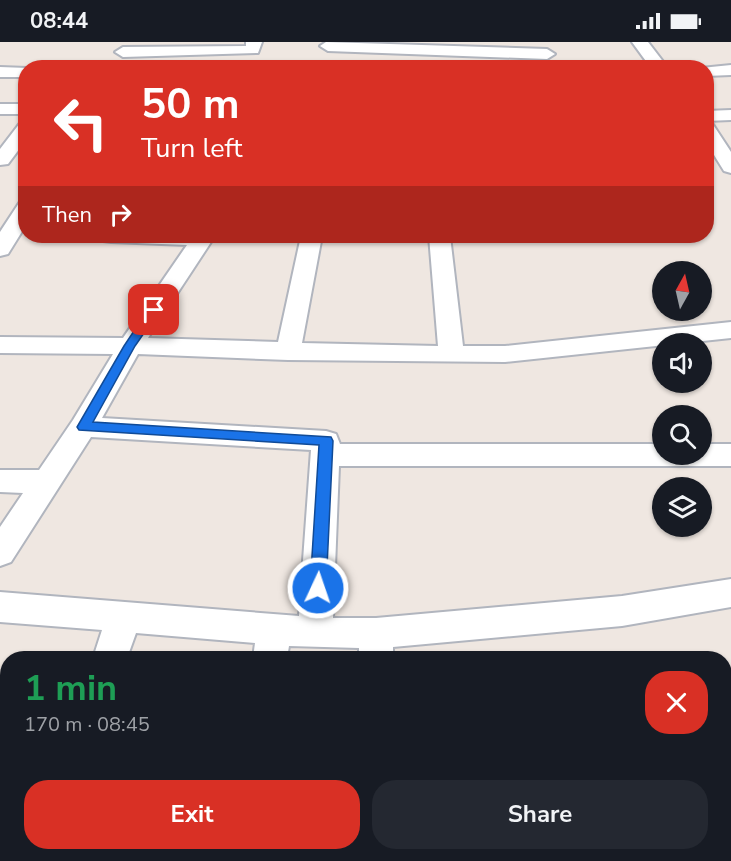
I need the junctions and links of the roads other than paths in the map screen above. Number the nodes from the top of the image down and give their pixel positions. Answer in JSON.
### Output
{"nodes":[{"id":1,"x":254,"y":42,"type":"edge"},
{"id":2,"x":640,"y":42,"type":"edge"},
{"id":3,"x":329,"y":44,"type":"edge"},
{"id":4,"x":125,"y":47,"type":"edge"},
{"id":5,"x":546,"y":48,"type":"edge"},
{"id":6,"x":319,"y":60,"type":"dead end"},
{"id":7,"x":654,"y":60,"type":"edge"},
{"id":8,"x":714,"y":70,"type":"edge"},
{"id":9,"x":731,"y":70,"type":"edge"},
{"id":10,"x":0,"y":72,"type":"edge"},
{"id":11,"x":18,"y":72,"type":"edge"},
{"id":12,"x":0,"y":109,"type":"edge"},
{"id":13,"x":18,"y":110,"type":"edge"},
{"id":14,"x":731,"y":115,"type":"edge"},
{"id":15,"x":714,"y":116,"type":"edge"},
{"id":16,"x":18,"y":137,"type":"edge"},
{"id":17,"x":724,"y":142,"type":"edge"},
{"id":18,"x":0,"y":160,"type":"edge"},
{"id":19,"x":18,"y":162,"type":"edge"},
{"id":20,"x":731,"y":166,"type":"edge"},
{"id":21,"x":18,"y":220,"type":"edge"},
{"id":22,"x":8,"y":236,"type":"edge"},
{"id":23,"x":199,"y":243,"type":"edge"},
{"id":24,"x":310,"y":243,"type":"edge"},
{"id":25,"x":440,"y":243,"type":"edge"},
{"id":26,"x":731,"y":330,"type":"edge"},
{"id":27,"x":0,"y":345,"type":"edge"},
{"id":28,"x":130,"y":346,"type":"junction"},
{"id":29,"x":288,"y":352,"type":"junction"},
{"id":30,"x":451,"y":355,"type":"junction"},
{"id":31,"x":84,"y":427,"type":"junction"},
{"id":32,"x":326,"y":455,"type":"junction"},
{"id":33,"x":731,"y":455,"type":"edge"},
{"id":34,"x":0,"y":481,"type":"edge"},
{"id":35,"x":46,"y":482,"type":"junction"},
{"id":36,"x":0,"y":553,"type":"edge"},
{"id":37,"x":731,"y":593,"type":"edge"},
{"id":38,"x":0,"y":607,"type":"edge"},
{"id":39,"x":124,"y":618,"type":"junction"},
{"id":40,"x":315,"y":633,"type":"junction"},
{"id":41,"x":272,"y":644,"type":"edge"},
{"id":42,"x":376,"y":646,"type":"edge"},
{"id":43,"x":112,"y":651,"type":"edge"}],
"edges":[{"from":1,"to":4,"type":"street"},
{"from":2,"to":7,"type":"street"},
{"from":3,"to":5,"type":"street"},
{"from":3,"to":6,"type":"street"},
{"from":8,"to":9,"type":"street"},
{"from":10,"to":11,"type":"street"},
{"from":12,"to":13,"type":"street"},
{"from":14,"to":15,"type":"street"},
{"from":16,"to":18,"type":"street"},
{"from":17,"to":20,"type":"street"},
{"from":18,"to":19,"type":"street"},
{"from":21,"to":22,"type":"street"},
{"from":23,"to":28,"type":"street"},
{"from":24,"to":29,"type":"street"},
{"from":25,"to":30,"type":"street"},
{"from":26,"to":30,"type":"street"},
{"from":27,"to":28,"type":"street"},
{"from":28,"to":29,"type":"street"},
{"from":28,"to":31,"type":"street"},
{"from":29,"to":30,"type":"street"},
{"from":31,"to":32,"type":"street"},
{"from":31,"to":35,"type":"street"},
{"from":32,"to":33,"type":"street"},
{"from":32,"to":40,"type":"street"},
{"from":34,"to":35,"type":"street"},
{"from":35,"to":36,"type":"street"},
{"from":37,"to":42,"type":"street"},
{"from":38,"to":39,"type":"street"},
{"from":39,"to":41,"type":"street"},
{"from":39,"to":43,"type":"street"},
{"from":40,"to":41,"type":"street"},
{"from":40,"to":42,"type":"street"}]}
